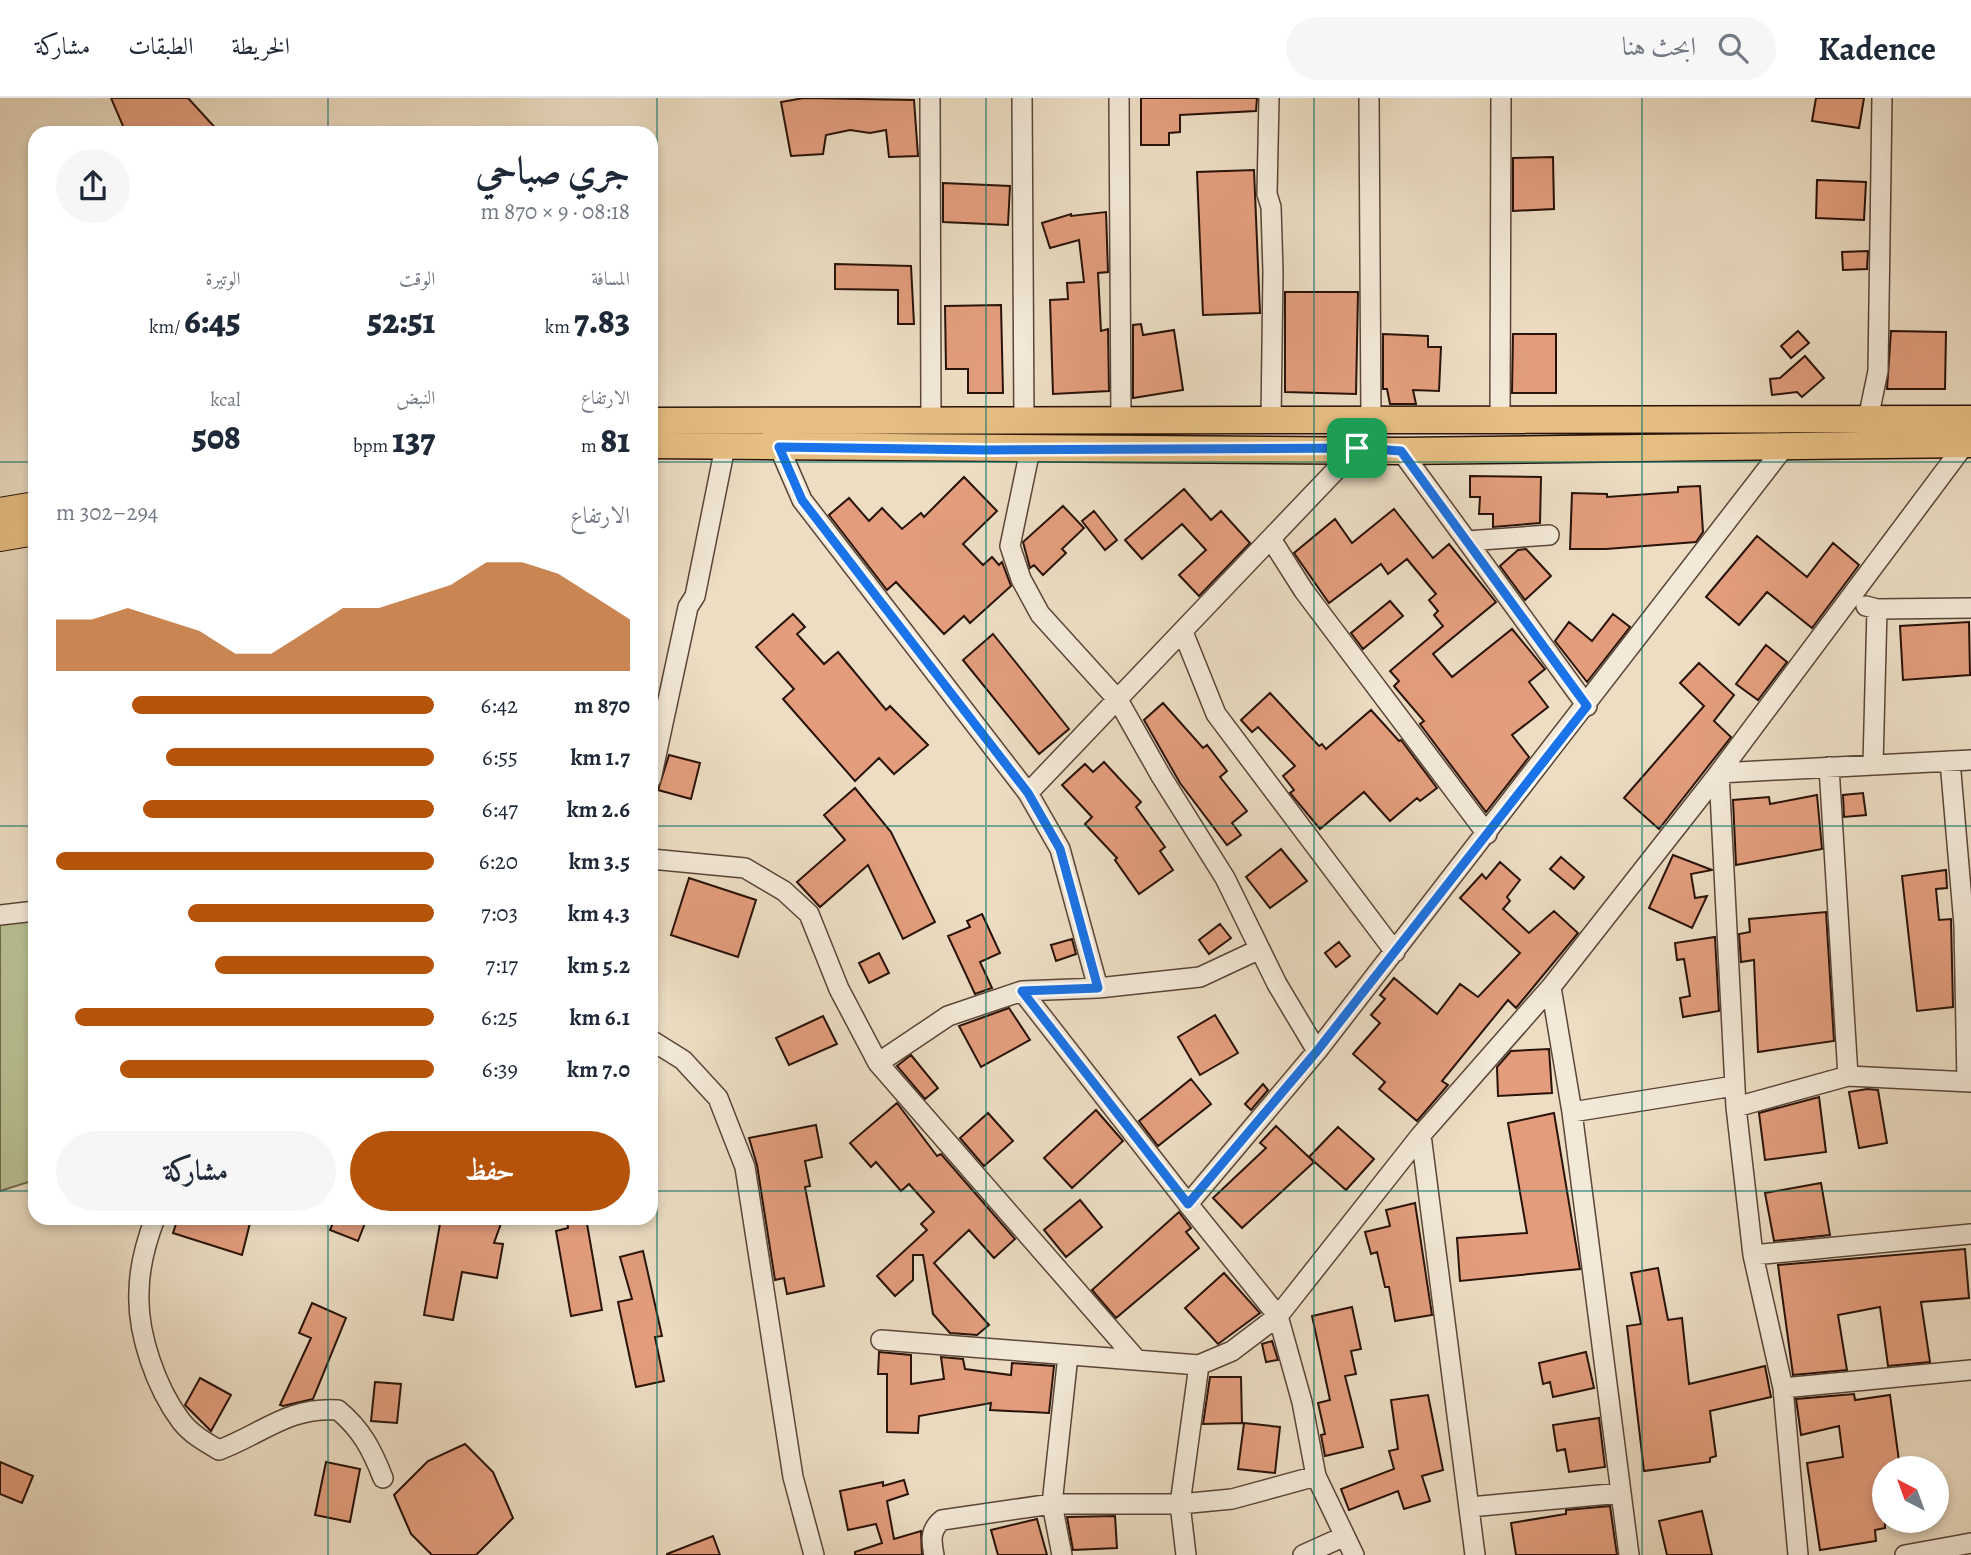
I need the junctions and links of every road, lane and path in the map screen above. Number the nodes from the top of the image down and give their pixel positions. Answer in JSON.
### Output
{"nodes":[{"id":1,"x":930,"y":98,"type":"edge"},
{"id":2,"x":1022,"y":98,"type":"edge"},
{"id":3,"x":1119,"y":98,"type":"edge"},
{"id":4,"x":1269,"y":98,"type":"edge"},
{"id":5,"x":1369,"y":98,"type":"edge"},
{"id":6,"x":1501,"y":98,"type":"edge"},
{"id":7,"x":1882,"y":98,"type":"edge"},
{"id":8,"x":1371,"y":419,"type":"junction"},
{"id":9,"x":1868,"y":419,"type":"junction"},
{"id":10,"x":931,"y":420,"type":"junction"},
{"id":11,"x":1024,"y":420,"type":"junction"},
{"id":12,"x":1121,"y":420,"type":"junction"},
{"id":13,"x":1271,"y":420,"type":"junction"},
{"id":14,"x":658,"y":421,"type":"edge"},
{"id":15,"x":1500,"y":421,"type":"junction"},
{"id":16,"x":1969,"y":436,"type":"edge"},
{"id":17,"x":658,"y":445,"type":"edge"},
{"id":18,"x":1785,"y":446,"type":"junction"},
{"id":19,"x":725,"y":447,"type":"junction"},
{"id":20,"x":779,"y":447,"type":"junction"},
{"id":21,"x":1357,"y":448,"type":"junction"},
{"id":22,"x":1030,"y":450,"type":"junction"},
{"id":23,"x":1401,"y":451,"type":"junction"},
{"id":24,"x":28,"y":508,"type":"edge"},
{"id":25,"x":0,"y":513,"type":"edge"},
{"id":26,"x":28,"y":531,"type":"edge"},
{"id":27,"x":1549,"y":535,"type":"dead end"},
{"id":28,"x":0,"y":536,"type":"edge"},
{"id":29,"x":1271,"y":539,"type":"junction"},
{"id":30,"x":1467,"y":541,"type":"junction"},
{"id":31,"x":1849,"y":601,"type":"junction"},
{"id":32,"x":1971,"y":608,"type":"edge"},
{"id":33,"x":1877,"y":609,"type":"junction"},
{"id":34,"x":1182,"y":632,"type":"junction"},
{"id":35,"x":1118,"y":700,"type":"junction"},
{"id":36,"x":1587,"y":706,"type":"junction"},
{"id":37,"x":658,"y":746,"type":"edge"},
{"id":38,"x":1971,"y":760,"type":"edge"},
{"id":39,"x":1950,"y":761,"type":"junction"},
{"id":40,"x":1873,"y":765,"type":"junction"},
{"id":41,"x":1829,"y":767,"type":"junction"},
{"id":42,"x":1719,"y":773,"type":"junction"},
{"id":43,"x":1028,"y":793,"type":"junction"},
{"id":44,"x":1487,"y":834,"type":"junction"},
{"id":45,"x":658,"y":860,"type":"edge"},
{"id":46,"x":28,"y":912,"type":"edge"},
{"id":47,"x":0,"y":915,"type":"edge"},
{"id":48,"x":1968,"y":925,"type":"edge"},
{"id":49,"x":1260,"y":949,"type":"junction"},
{"id":50,"x":1395,"y":952,"type":"junction"},
{"id":51,"x":1551,"y":987,"type":"junction"},
{"id":52,"x":1098,"y":988,"type":"junction"},
{"id":53,"x":1022,"y":991,"type":"junction"},
{"id":54,"x":658,"y":1044,"type":"edge"},
{"id":55,"x":1317,"y":1051,"type":"junction"},
{"id":56,"x":878,"y":1063,"type":"junction"},
{"id":57,"x":1848,"y":1076,"type":"junction"},
{"id":58,"x":1969,"y":1082,"type":"edge"},
{"id":59,"x":1734,"y":1086,"type":"junction"},
{"id":60,"x":1736,"y":1107,"type":"junction"},
{"id":61,"x":1572,"y":1112,"type":"junction"},
{"id":62,"x":1421,"y":1135,"type":"junction"},
{"id":63,"x":1188,"y":1204,"type":"junction"},
{"id":64,"x":153,"y":1225,"type":"edge"},
{"id":65,"x":1971,"y":1234,"type":"edge"},
{"id":66,"x":1753,"y":1255,"type":"junction"},
{"id":67,"x":1278,"y":1316,"type":"junction"},
{"id":68,"x":881,"y":1340,"type":"dead end"},
{"id":69,"x":1068,"y":1354,"type":"junction"},
{"id":70,"x":1137,"y":1360,"type":"junction"},
{"id":71,"x":1199,"y":1365,"type":"junction"},
{"id":72,"x":1971,"y":1370,"type":"edge"},
{"id":73,"x":1783,"y":1388,"type":"junction"},
{"id":74,"x":1316,"y":1476,"type":"junction"},
{"id":75,"x":383,"y":1478,"type":"dead end"},
{"id":76,"x":1621,"y":1493,"type":"junction"},
{"id":77,"x":1052,"y":1504,"type":"junction"},
{"id":78,"x":1180,"y":1504,"type":"junction"},
{"id":79,"x":1470,"y":1507,"type":"junction"},
{"id":80,"x":1345,"y":1536,"type":"junction"},
{"id":81,"x":1971,"y":1543,"type":"edge"},
{"id":82,"x":814,"y":1555,"type":"edge"},
{"id":83,"x":934,"y":1555,"type":"edge"},
{"id":84,"x":1062,"y":1555,"type":"edge"},
{"id":85,"x":1186,"y":1555,"type":"edge"},
{"id":86,"x":1303,"y":1555,"type":"edge"},
{"id":87,"x":1354,"y":1555,"type":"edge"},
{"id":88,"x":1475,"y":1555,"type":"edge"},
{"id":89,"x":1629,"y":1555,"type":"edge"},
{"id":90,"x":1798,"y":1555,"type":"edge"},
{"id":91,"x":1905,"y":1555,"type":"edge"}],
"edges":[{"from":1,"to":10,"type":"street"},
{"from":2,"to":11,"type":"street"},
{"from":3,"to":12,"type":"street"},
{"from":4,"to":13,"type":"street"},
{"from":5,"to":8,"type":"street"},
{"from":6,"to":15,"type":"street"},
{"from":7,"to":9,"type":"street"},
{"from":8,"to":13,"type":"main road"},
{"from":8,"to":15,"type":"main road"},
{"from":8,"to":21,"type":"street"},
{"from":9,"to":15,"type":"main road"},
{"from":9,"to":16,"type":"main road"},
{"from":10,"to":11,"type":"main road"},
{"from":10,"to":14,"type":"main road"},
{"from":11,"to":12,"type":"main road"},
{"from":12,"to":13,"type":"main road"},
{"from":16,"to":18,"type":"main road"},
{"from":16,"to":31,"type":"street"},
{"from":17,"to":19,"type":"main road"},
{"from":18,"to":23,"type":"main road"},
{"from":18,"to":36,"type":"street"},
{"from":19,"to":20,"type":"main road"},
{"from":19,"to":37,"type":"street"},
{"from":20,"to":22,"type":"main road"},
{"from":20,"to":43,"type":"street"},
{"from":21,"to":22,"type":"main road"},
{"from":21,"to":23,"type":"main road"},
{"from":21,"to":29,"type":"street"},
{"from":22,"to":35,"type":"street"},
{"from":23,"to":30,"type":"street"},
{"from":24,"to":25,"type":"highway"},
{"from":26,"to":28,"type":"highway"},
{"from":27,"to":30,"type":"street"},
{"from":29,"to":34,"type":"street"},
{"from":29,"to":44,"type":"street"},
{"from":30,"to":36,"type":"street"},
{"from":31,"to":33,"type":"street"},
{"from":31,"to":42,"type":"street"},
{"from":32,"to":33,"type":"street"},
{"from":33,"to":40,"type":"street"},
{"from":34,"to":35,"type":"street"},
{"from":34,"to":50,"type":"street"},
{"from":35,"to":43,"type":"street"},
{"from":35,"to":49,"type":"street"},
{"from":36,"to":44,"type":"street"},
{"from":38,"to":39,"type":"street"},
{"from":39,"to":40,"type":"street"},
{"from":39,"to":48,"type":"street"},
{"from":40,"to":41,"type":"street"},
{"from":41,"to":42,"type":"street"},
{"from":41,"to":57,"type":"street"},
{"from":42,"to":51,"type":"street"},
{"from":42,"to":59,"type":"street"},
{"from":43,"to":52,"type":"street"},
{"from":44,"to":50,"type":"street"},
{"from":45,"to":56,"type":"street"},
{"from":46,"to":47,"type":"street"},
{"from":48,"to":58,"type":"street"},
{"from":49,"to":52,"type":"street"},
{"from":49,"to":55,"type":"street"},
{"from":50,"to":55,"type":"street"},
{"from":51,"to":61,"type":"street"},
{"from":51,"to":62,"type":"street"},
{"from":52,"to":53,"type":"street"},
{"from":53,"to":56,"type":"street"},
{"from":53,"to":63,"type":"street"},
{"from":54,"to":82,"type":"street"},
{"from":55,"to":63,"type":"street"},
{"from":56,"to":70,"type":"street"},
{"from":57,"to":58,"type":"street"},
{"from":57,"to":60,"type":"street"},
{"from":59,"to":60,"type":"street"},
{"from":59,"to":61,"type":"street"},
{"from":60,"to":66,"type":"street"},
{"from":61,"to":76,"type":"street"},
{"from":62,"to":67,"type":"street"},
{"from":62,"to":79,"type":"street"},
{"from":63,"to":67,"type":"street"},
{"from":64,"to":75,"type":"street"},
{"from":65,"to":66,"type":"street"},
{"from":66,"to":73,"type":"street"},
{"from":67,"to":71,"type":"street"},
{"from":67,"to":74,"type":"street"},
{"from":68,"to":69,"type":"street"},
{"from":69,"to":70,"type":"street"},
{"from":69,"to":77,"type":"street"},
{"from":70,"to":71,"type":"street"},
{"from":71,"to":78,"type":"street"},
{"from":72,"to":73,"type":"street"},
{"from":73,"to":90,"type":"street"},
{"from":74,"to":78,"type":"street"},
{"from":74,"to":80,"type":"street"},
{"from":76,"to":79,"type":"street"},
{"from":76,"to":89,"type":"street"},
{"from":77,"to":78,"type":"street"},
{"from":77,"to":83,"type":"street"},
{"from":77,"to":84,"type":"street"},
{"from":78,"to":85,"type":"street"},
{"from":79,"to":88,"type":"street"},
{"from":80,"to":86,"type":"street"},
{"from":80,"to":87,"type":"street"},
{"from":81,"to":91,"type":"street"}]}
